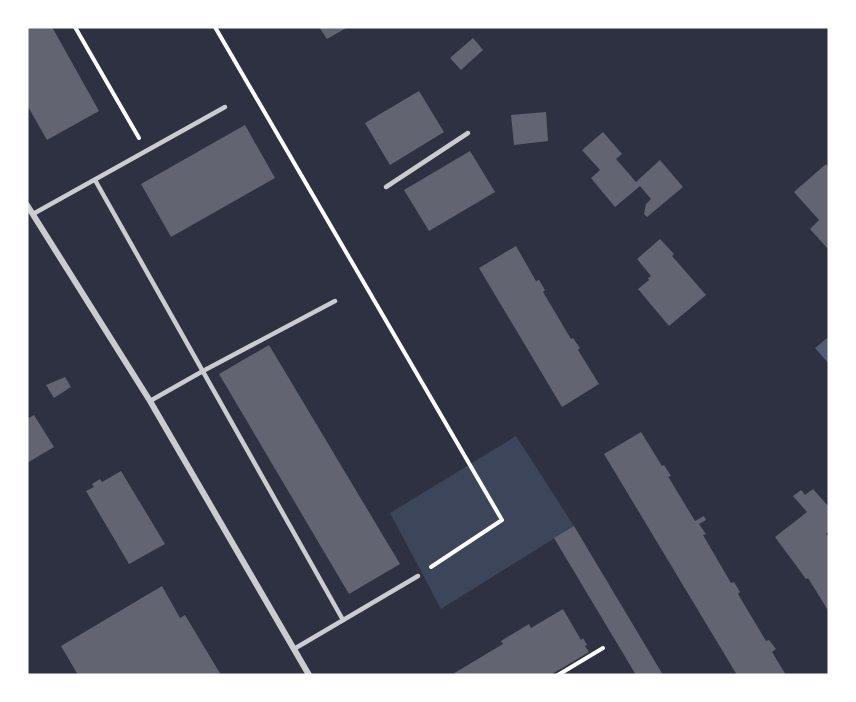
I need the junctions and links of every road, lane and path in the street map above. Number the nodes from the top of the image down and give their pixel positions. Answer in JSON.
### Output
{"nodes":[{"id":1,"x":75,"y":27,"type":"edge"},
{"id":2,"x":214,"y":27,"type":"edge"},
{"id":3,"x":225,"y":107,"type":"dead end"},
{"id":4,"x":468,"y":133,"type":"dead end"},
{"id":5,"x":147,"y":152,"type":"junction"},
{"id":6,"x":95,"y":180,"type":"junction"},
{"id":7,"x":386,"y":187,"type":"dead end"},
{"id":8,"x":27,"y":205,"type":"edge"},
{"id":9,"x":33,"y":214,"type":"junction"},
{"id":10,"x":335,"y":301,"type":"dead end"},
{"id":11,"x":203,"y":371,"type":"junction"},
{"id":12,"x":150,"y":401,"type":"junction"},
{"id":13,"x":418,"y":576,"type":"joint"},
{"id":14,"x":343,"y":620,"type":"junction"},
{"id":15,"x":603,"y":648,"type":"dead end"},
{"id":16,"x":294,"y":649,"type":"junction"},
{"id":17,"x":309,"y":675,"type":"edge"},
{"id":18,"x":558,"y":675,"type":"edge"}],
"edges":[{"from":1,"to":5,"type":"path"},
{"from":2,"to":13,"type":"path"},
{"from":3,"to":5,"type":"lane"},
{"from":4,"to":7,"type":"lane"},
{"from":5,"to":6,"type":"lane"},
{"from":6,"to":9,"type":"lane"},
{"from":6,"to":11,"type":"lane"},
{"from":8,"to":9,"type":"street"},
{"from":9,"to":12,"type":"street"},
{"from":10,"to":11,"type":"lane"},
{"from":11,"to":12,"type":"lane"},
{"from":11,"to":14,"type":"lane"},
{"from":12,"to":16,"type":"street"},
{"from":13,"to":14,"type":"lane"},
{"from":14,"to":16,"type":"lane"},
{"from":15,"to":18,"type":"path"},
{"from":16,"to":17,"type":"street"}]}
